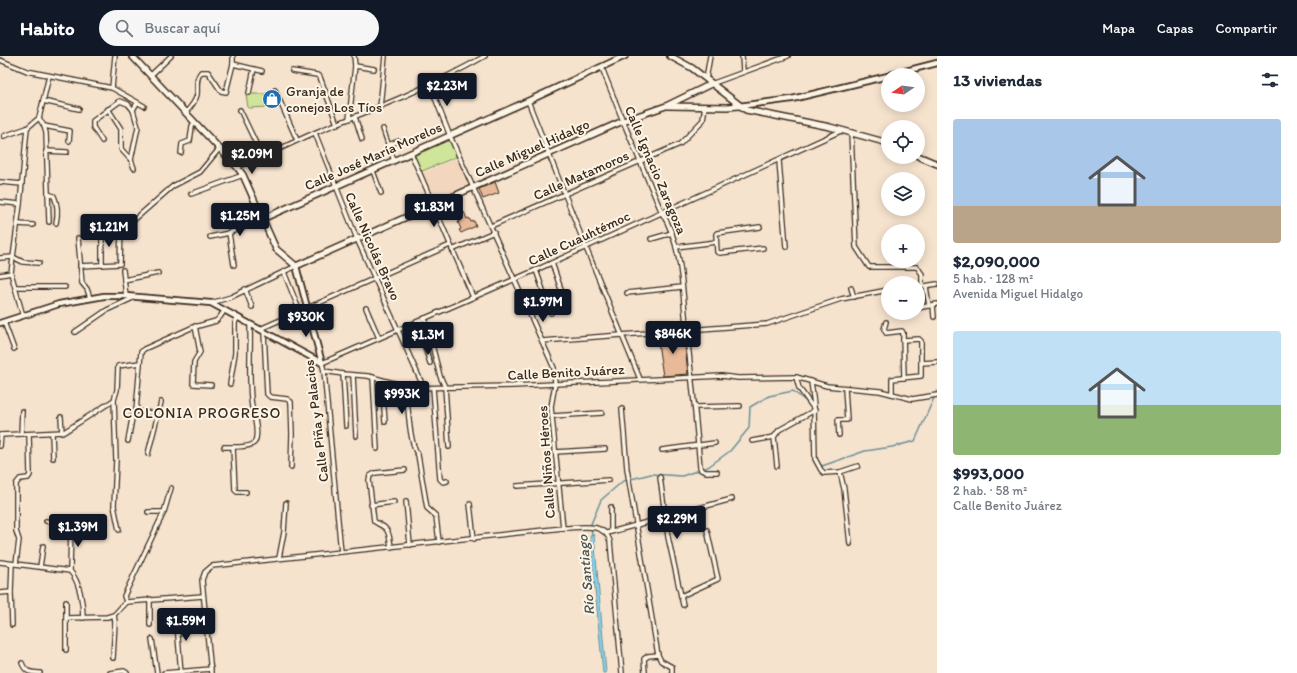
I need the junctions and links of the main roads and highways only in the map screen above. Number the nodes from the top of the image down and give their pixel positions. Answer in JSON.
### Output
{"nodes":[{"id":1,"x":132,"y":56,"type":"edge"},
{"id":2,"x":625,"y":56,"type":"edge"},
{"id":3,"x":670,"y":56,"type":"edge"},
{"id":4,"x":711,"y":84,"type":"junction"},
{"id":5,"x":666,"y":106,"type":"junction"},
{"id":6,"x":739,"y":106,"type":"junction"},
{"id":7,"x":881,"y":141,"type":"edge"},
{"id":8,"x":925,"y":159,"type":"edge"},
{"id":9,"x":937,"y":164,"type":"edge"},
{"id":10,"x":262,"y":219,"type":"junction"}],
"edges":[{"from":1,"to":10,"type":"main road"},
{"from":2,"to":10,"type":"main road","name":"Calle José María Morelos"},
{"from":3,"to":4,"type":"main road"},
{"from":4,"to":5,"type":"main road","name":"Calle Miguel Hidalgo"},
{"from":4,"to":6,"type":"main road"},
{"from":5,"to":6,"type":"main road","name":"Calle Miguel Hidalgo"},
{"from":5,"to":10,"type":"main road","name":"Calle Miguel Hidalgo"},
{"from":6,"to":7,"type":"main road"},
{"from":8,"to":9,"type":"main road"}]}
